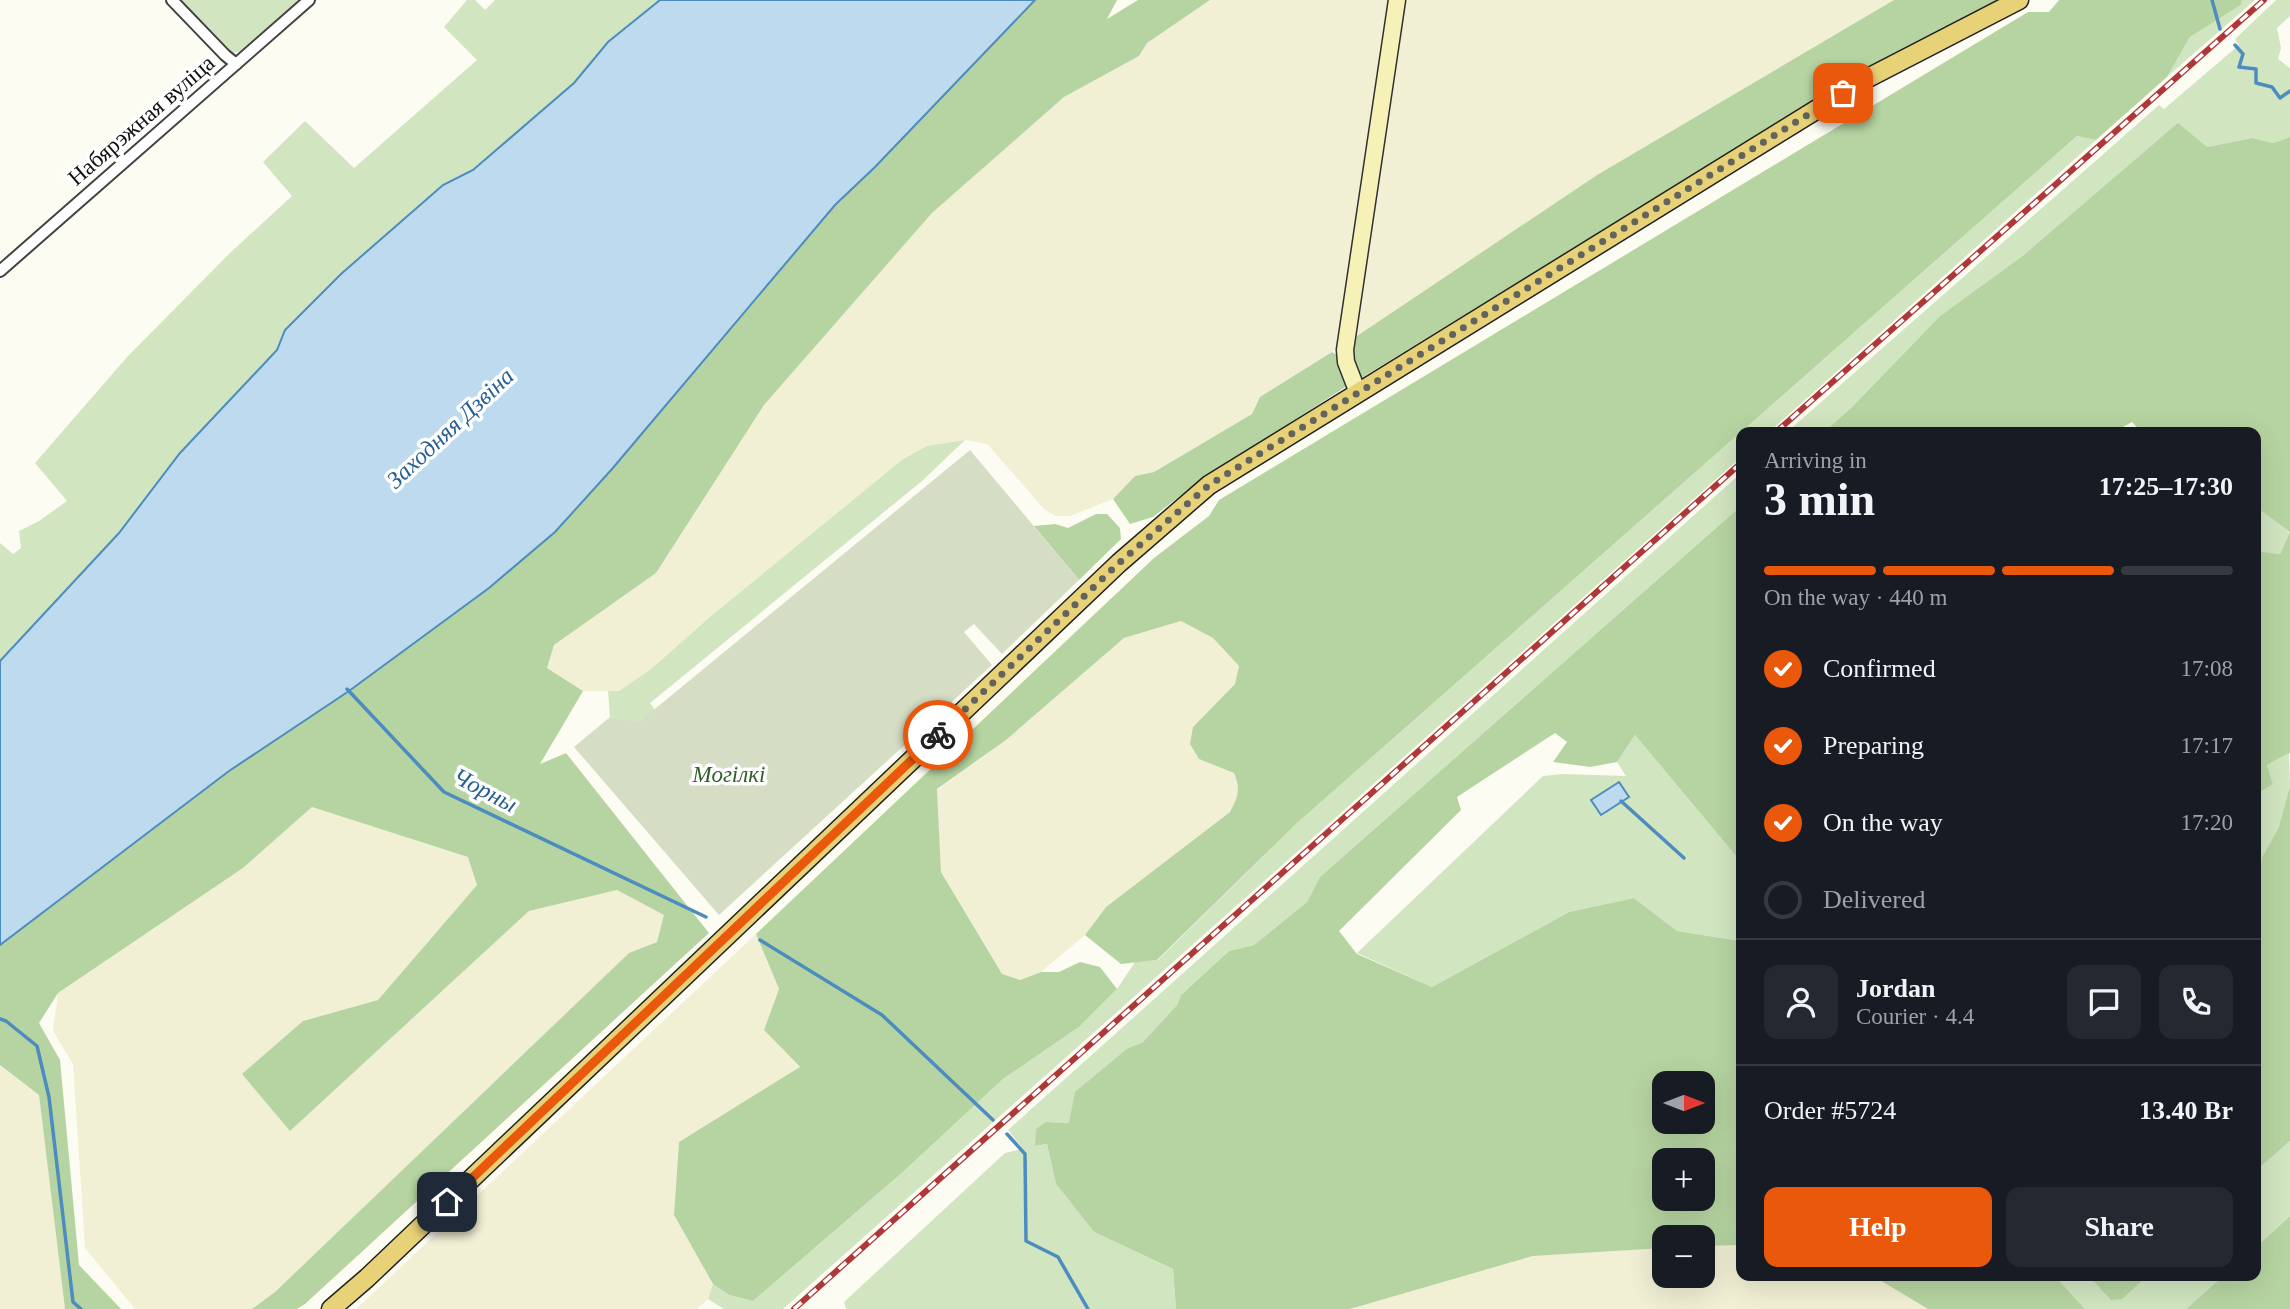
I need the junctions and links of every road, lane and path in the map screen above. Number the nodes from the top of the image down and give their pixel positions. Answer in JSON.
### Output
{"nodes":[{"id":1,"x":172,"y":0,"type":"edge"},
{"id":2,"x":309,"y":0,"type":"edge"},
{"id":3,"x":1397,"y":0,"type":"edge"},
{"id":4,"x":2019,"y":0,"type":"edge"},
{"id":5,"x":236,"y":64,"type":"junction"},
{"id":6,"x":0,"y":271,"type":"edge"},
{"id":7,"x":1358,"y":393,"type":"junction"},
{"id":8,"x":331,"y":1309,"type":"edge"}],
"edges":[{"from":1,"to":5,"type":"street"},
{"from":2,"to":5,"type":"street","name":"Набярэжная вуліца"},
{"from":3,"to":7,"type":"street"},
{"from":4,"to":7,"type":"main road"},
{"from":5,"to":6,"type":"street","name":"Набярэжная вуліца"},
{"from":7,"to":8,"type":"main road"}]}
